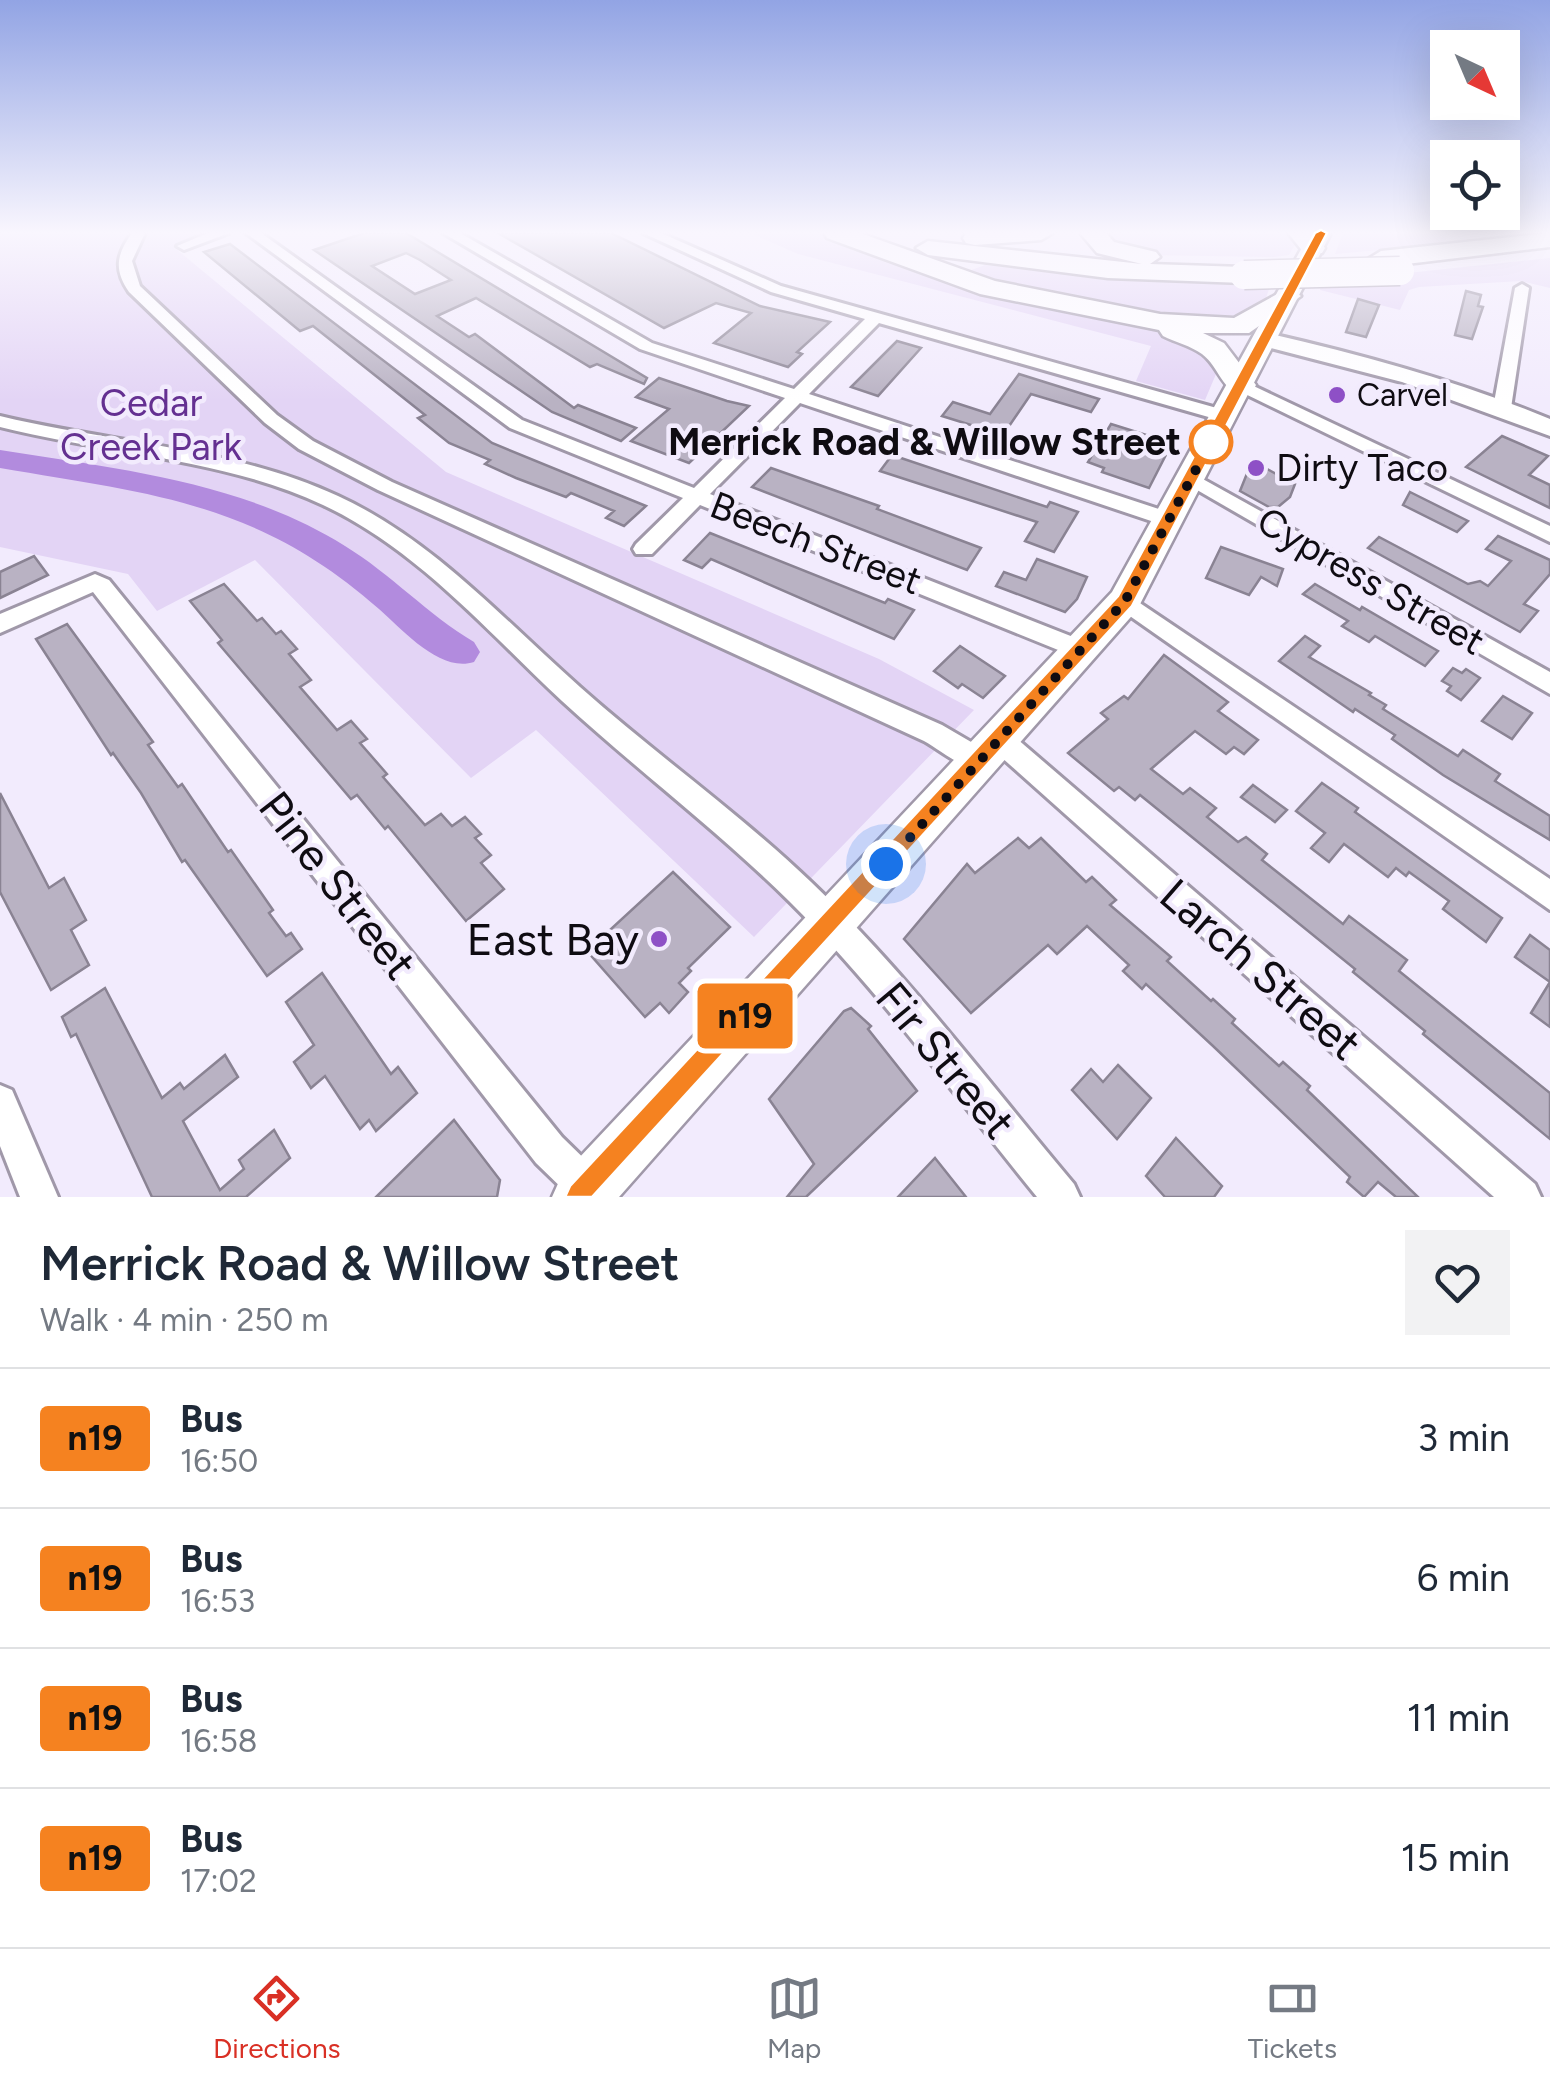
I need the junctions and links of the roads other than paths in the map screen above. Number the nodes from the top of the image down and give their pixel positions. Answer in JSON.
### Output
{"nodes":[{"id":1,"x":1522,"y":288,"type":"dead end"},
{"id":2,"x":133,"y":289,"type":"edge"},
{"id":3,"x":328,"y":289,"type":"edge"},
{"id":4,"x":545,"y":289,"type":"edge"},
{"id":5,"x":776,"y":289,"type":"edge"},
{"id":6,"x":993,"y":289,"type":"edge"},
{"id":7,"x":1291,"y":289,"type":"edge"},
{"id":8,"x":1288,"y":296,"type":"junction"},
{"id":9,"x":1116,"y":315,"type":"junction"},
{"id":10,"x":876,"y":318,"type":"junction"},
{"id":11,"x":1165,"y":327,"type":"junction"},
{"id":12,"x":1266,"y":340,"type":"junction"},
{"id":13,"x":1241,"y":384,"type":"junction"},
{"id":14,"x":795,"y":395,"type":"junction"},
{"id":15,"x":1502,"y":408,"type":"junction"},
{"id":16,"x":1225,"y":416,"type":"junction"},
{"id":17,"x":0,"y":422,"type":"edge"},
{"id":18,"x":1550,"y":428,"type":"edge"},
{"id":19,"x":1192,"y":479,"type":"junction"},
{"id":20,"x":696,"y":497,"type":"junction"},
{"id":21,"x":1170,"y":520,"type":"junction"},
{"id":22,"x":1550,"y":535,"type":"edge"},
{"id":23,"x":644,"y":548,"type":"dead end"},
{"id":24,"x":1125,"y":601,"type":"junction"},
{"id":25,"x":0,"y":624,"type":"edge"},
{"id":26,"x":1084,"y":651,"type":"junction"},
{"id":27,"x":1550,"y":684,"type":"edge"},
{"id":28,"x":991,"y":751,"type":"junction"},
{"id":29,"x":1550,"y":896,"type":"edge"},
{"id":30,"x":832,"y":923,"type":"junction"},
{"id":31,"x":0,"y":1102,"type":"edge"},
{"id":32,"x":588,"y":1194,"type":"edge"},
{"id":33,"x":39,"y":1197,"type":"edge"},
{"id":34,"x":1061,"y":1197,"type":"edge"},
{"id":35,"x":1522,"y":1197,"type":"edge"}],
"edges":[{"from":1,"to":15,"type":"street"},
{"from":2,"to":28,"type":"street","name":"Larch Street"},
{"from":3,"to":20,"type":"street","name":"Beech Street"},
{"from":4,"to":14,"type":"street"},
{"from":5,"to":10,"type":"street"},
{"from":6,"to":9,"type":"highway"},
{"from":7,"to":8,"type":"main road"},
{"from":8,"to":9,"type":"highway"},
{"from":8,"to":12,"type":"main road"},
{"from":9,"to":11,"type":"highway"},
{"from":10,"to":14,"type":"street"},
{"from":10,"to":16,"type":"street"},
{"from":11,"to":12,"type":"highway"},
{"from":11,"to":13,"type":"highway"},
{"from":12,"to":13,"type":"main road"},
{"from":12,"to":15,"type":"main road"},
{"from":13,"to":16,"type":"main road"},
{"from":13,"to":22,"type":"street"},
{"from":14,"to":20,"type":"street"},
{"from":14,"to":21,"type":"street"},
{"from":15,"to":18,"type":"main road"},
{"from":16,"to":19,"type":"main road"},
{"from":17,"to":30,"type":"street","name":"Fir Street"},
{"from":19,"to":21,"type":"main road"},
{"from":19,"to":27,"type":"street","name":"Cypress Street"},
{"from":20,"to":23,"type":"street"},
{"from":20,"to":26,"type":"street","name":"Beech Street"},
{"from":21,"to":24,"type":"main road"},
{"from":24,"to":26,"type":"main road"},
{"from":24,"to":29,"type":"street"},
{"from":25,"to":32,"type":"street","name":"Pine Street"},
{"from":26,"to":28,"type":"main road"},
{"from":28,"to":30,"type":"main road"},
{"from":28,"to":35,"type":"street","name":"Larch Street"},
{"from":30,"to":32,"type":"main road"},
{"from":30,"to":34,"type":"street","name":"Fir Street"},
{"from":31,"to":33,"type":"street"}]}
